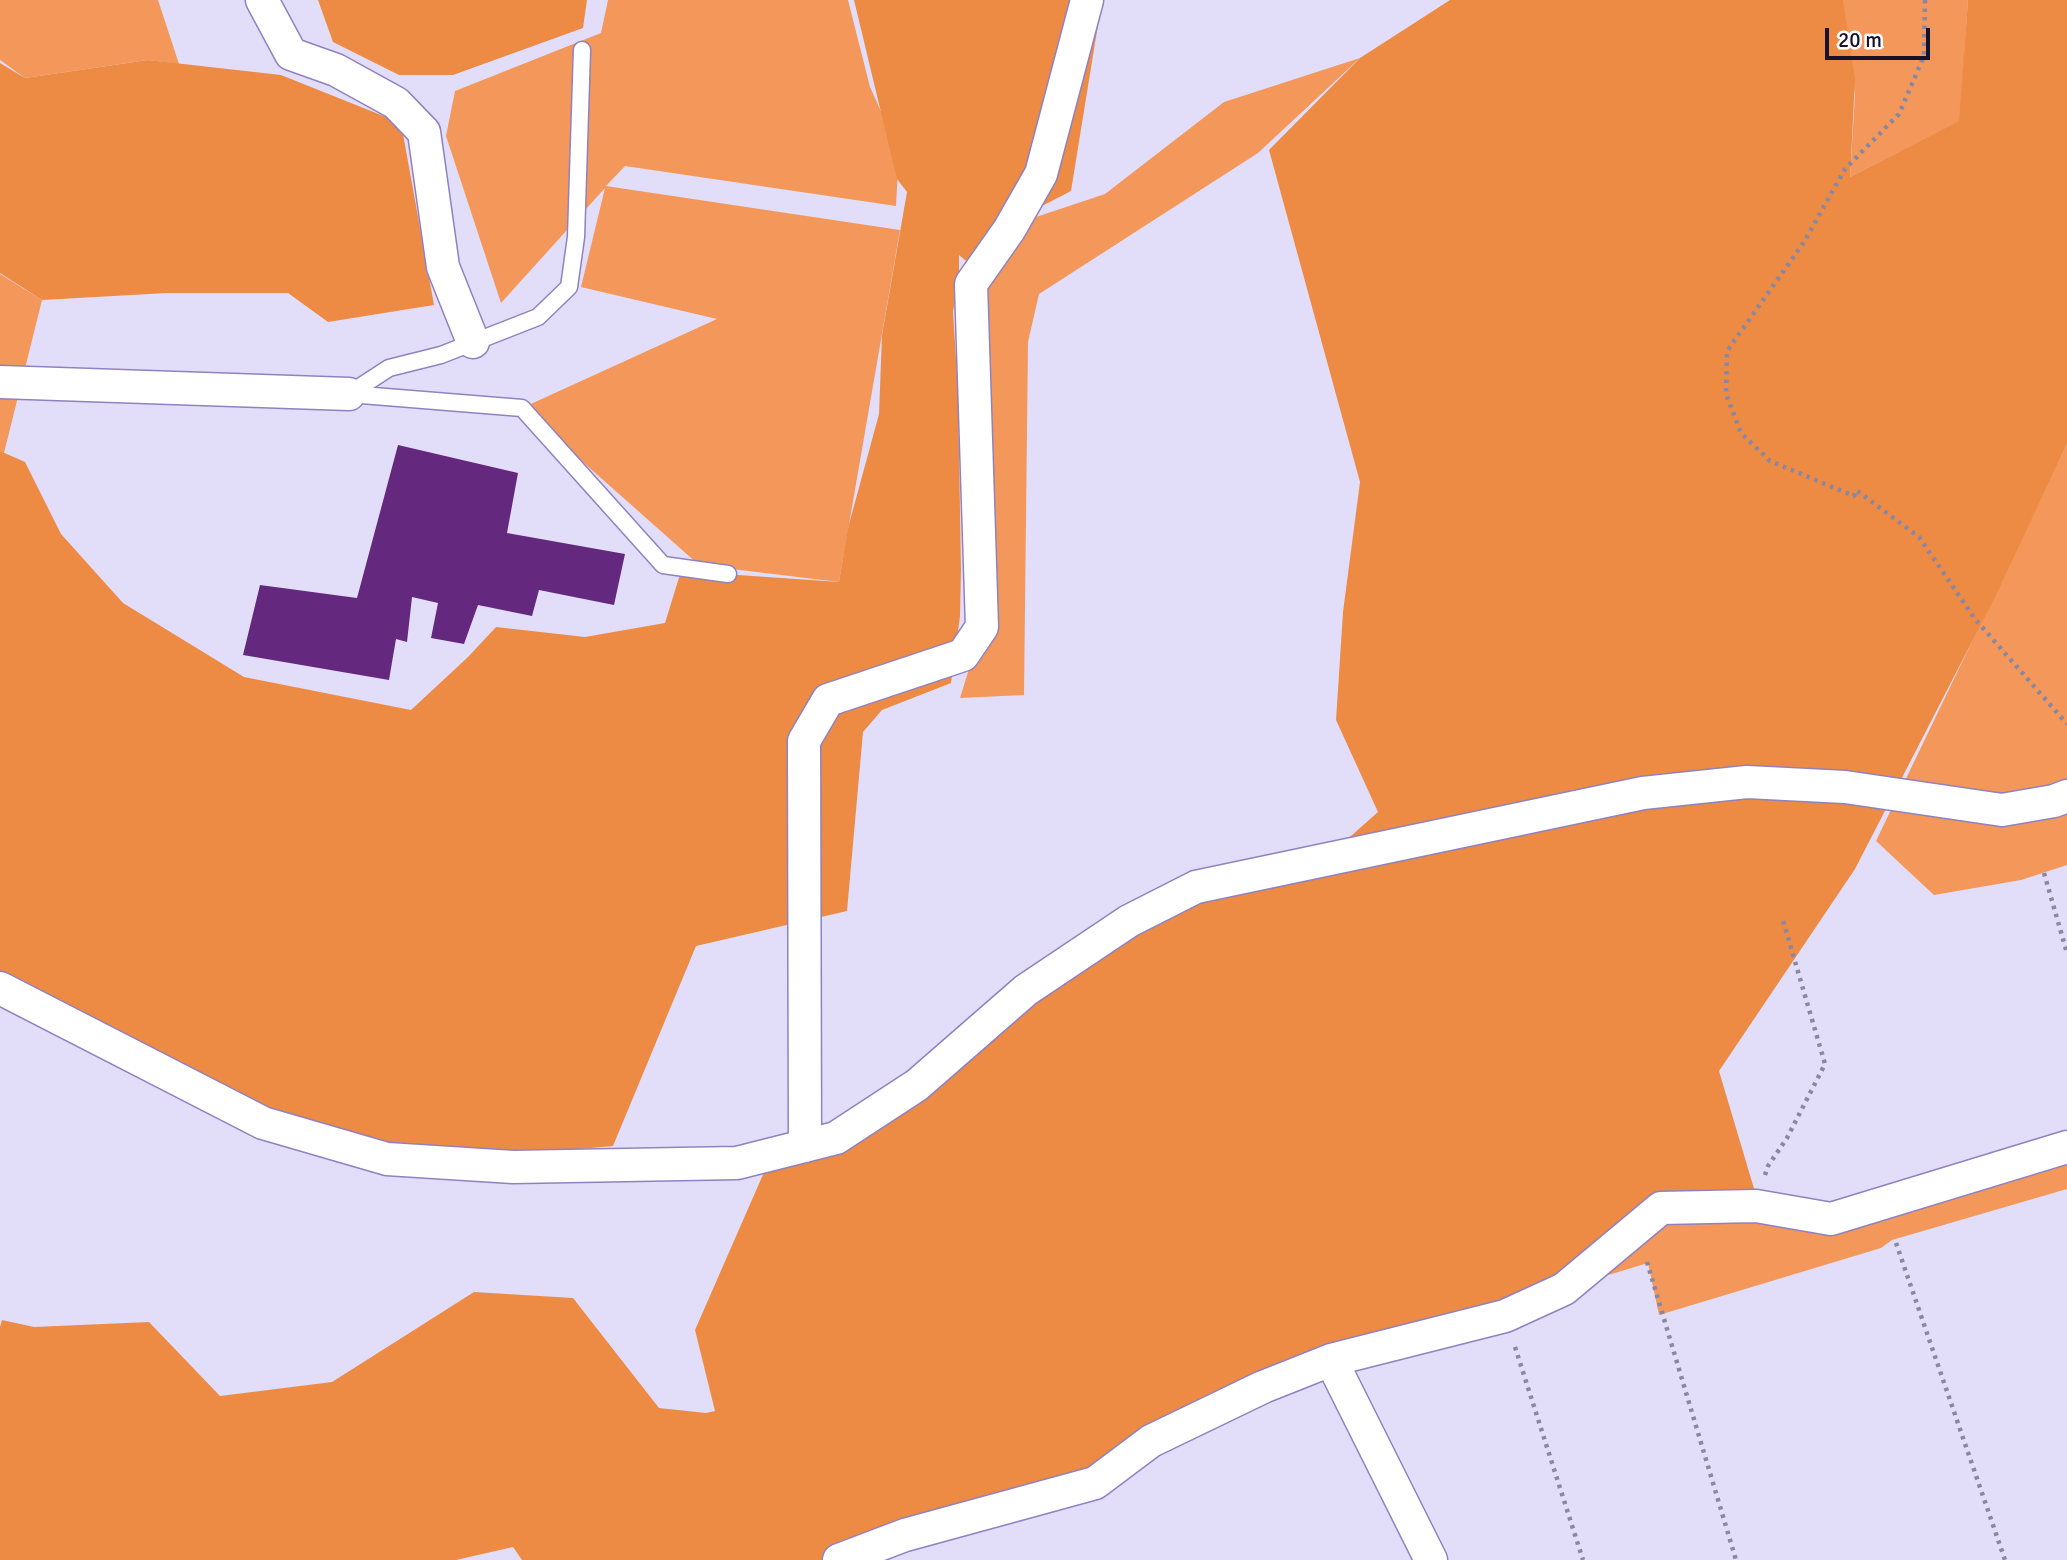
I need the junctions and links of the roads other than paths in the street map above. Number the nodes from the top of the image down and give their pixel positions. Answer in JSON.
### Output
{"nodes":[{"id":1,"x":262,"y":0,"type":"edge"},
{"id":2,"x":1087,"y":0,"type":"edge"},
{"id":3,"x":582,"y":50,"type":"dead end"},
{"id":4,"x":473,"y":342,"type":"junction"},
{"id":5,"x":0,"y":382,"type":"edge"},
{"id":6,"x":349,"y":394,"type":"junction"},
{"id":7,"x":728,"y":574,"type":"dead end"},
{"id":8,"x":2067,"y":796,"type":"edge"},
{"id":9,"x":0,"y":988,"type":"edge"},
{"id":10,"x":805,"y":1146,"type":"junction"},
{"id":11,"x":2067,"y":1147,"type":"edge"},
{"id":12,"x":1331,"y":1360,"type":"junction"},
{"id":13,"x":839,"y":1560,"type":"edge"},
{"id":14,"x":1431,"y":1560,"type":"edge"}],
"edges":[{"from":1,"to":4,"type":"street"},
{"from":2,"to":10,"type":"street"},
{"from":3,"to":4,"type":"lane"},
{"from":4,"to":6,"type":"lane"},
{"from":5,"to":6,"type":"street"},
{"from":6,"to":7,"type":"lane"},
{"from":8,"to":10,"type":"street"},
{"from":9,"to":10,"type":"street"},
{"from":11,"to":12,"type":"street"},
{"from":12,"to":13,"type":"street"},
{"from":12,"to":14,"type":"street"}]}
